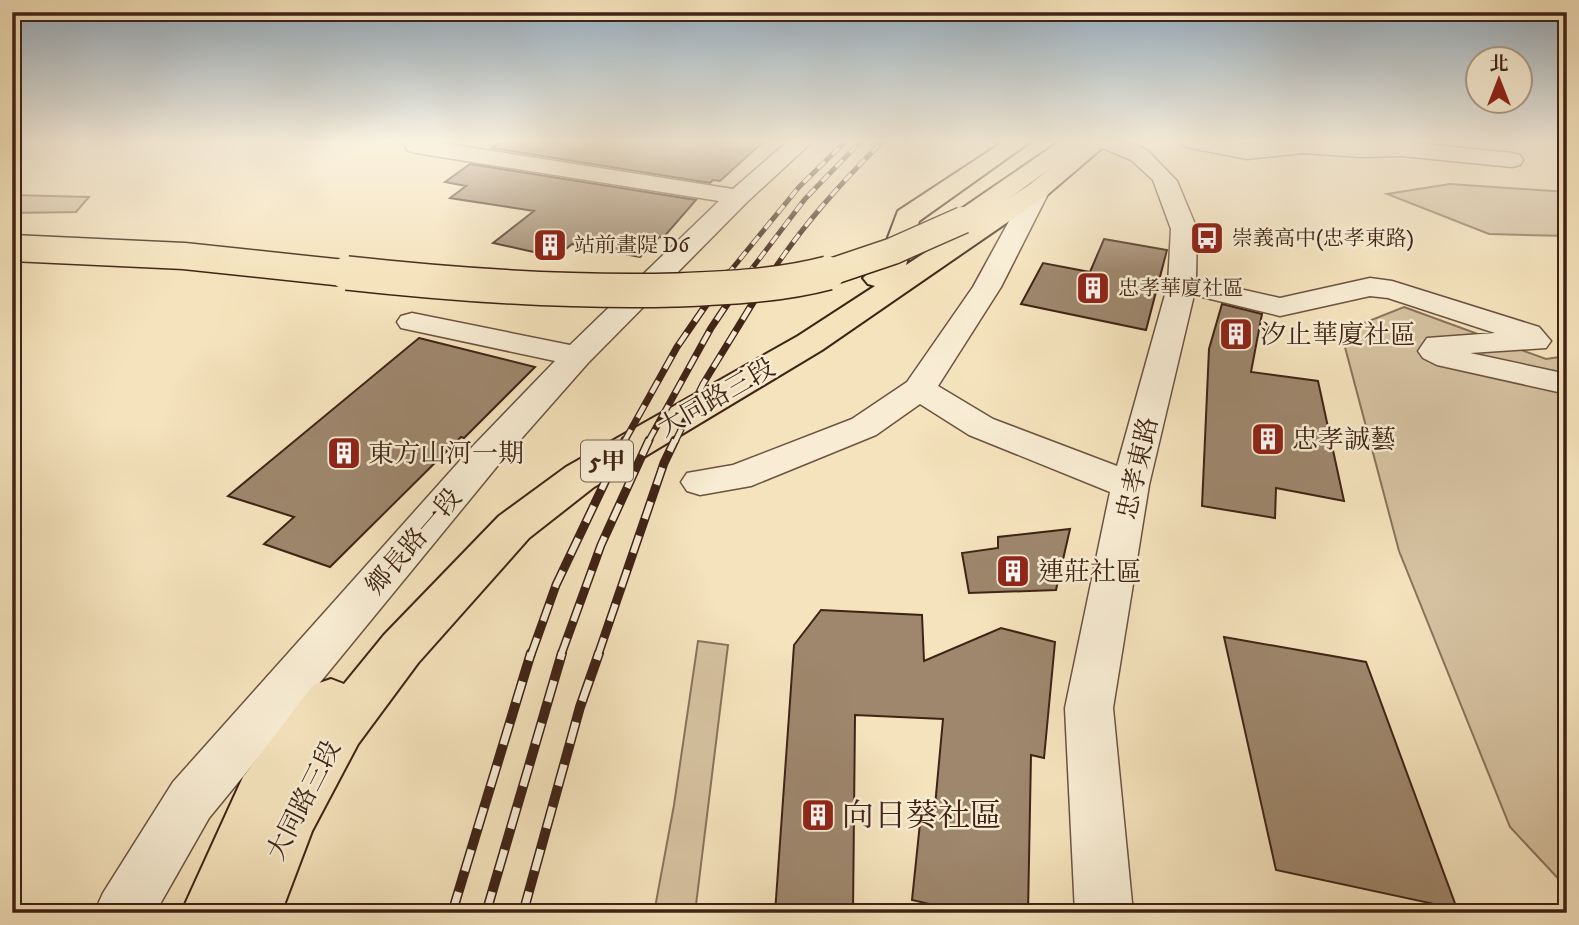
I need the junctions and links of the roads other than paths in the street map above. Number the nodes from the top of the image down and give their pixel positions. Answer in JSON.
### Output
{"nodes":[{"id":1,"x":663,"y":185,"type":"edge"},
{"id":2,"x":752,"y":185,"type":"edge"},
{"id":3,"x":955,"y":185,"type":"edge"},
{"id":4,"x":993,"y":185,"type":"edge"},
{"id":5,"x":1013,"y":185,"type":"edge"},
{"id":6,"x":1044,"y":185,"type":"edge"},
{"id":7,"x":1168,"y":185,"type":"edge"},
{"id":8,"x":1038,"y":190,"type":"junction"},
{"id":9,"x":738,"y":197,"type":"junction"},
{"id":10,"x":12,"y":240,"type":"edge"},
{"id":11,"x":12,"y":248,"type":"edge"},
{"id":12,"x":1182,"y":284,"type":"junction"},
{"id":13,"x":412,"y":322,"type":"dead end"},
{"id":14,"x":577,"y":356,"type":"junction"},
{"id":15,"x":1567,"y":384,"type":"edge"},
{"id":16,"x":919,"y":389,"type":"junction"},
{"id":17,"x":700,"y":482,"type":"dead end"},
{"id":18,"x":1130,"y":485,"type":"junction"},
{"id":19,"x":123,"y":913,"type":"edge"},
{"id":20,"x":211,"y":913,"type":"edge"},
{"id":21,"x":251,"y":913,"type":"edge"},
{"id":22,"x":1104,"y":913,"type":"edge"}],
"edges":[{"from":1,"to":9,"type":"street"},
{"from":2,"to":9,"type":"street","name":"鄉長路一段"},
{"from":3,"to":20,"type":"main road","name":"大同路三段","number":"5甲"},
{"from":4,"to":10,"type":"main road"},
{"from":5,"to":11,"type":"main road","bridge":true},
{"from":6,"to":8,"type":"main road","name":"大同路三段","number":"5甲"},
{"from":7,"to":12,"type":"street","name":"忠孝東路"},
{"from":8,"to":16,"type":"lane"},
{"from":8,"to":21,"type":"main road","name":"大同路三段","number":"5甲"},
{"from":9,"to":14,"type":"street","name":"鄉長路一段"},
{"from":12,"to":15,"type":"street"},
{"from":12,"to":18,"type":"street","name":"忠孝東路"},
{"from":13,"to":14,"type":"street"},
{"from":14,"to":19,"type":"street","name":"鄉長路一段"},
{"from":16,"to":17,"type":"street"},
{"from":16,"to":18,"type":"street"},
{"from":18,"to":22,"type":"street","name":"忠孝東路"}]}
